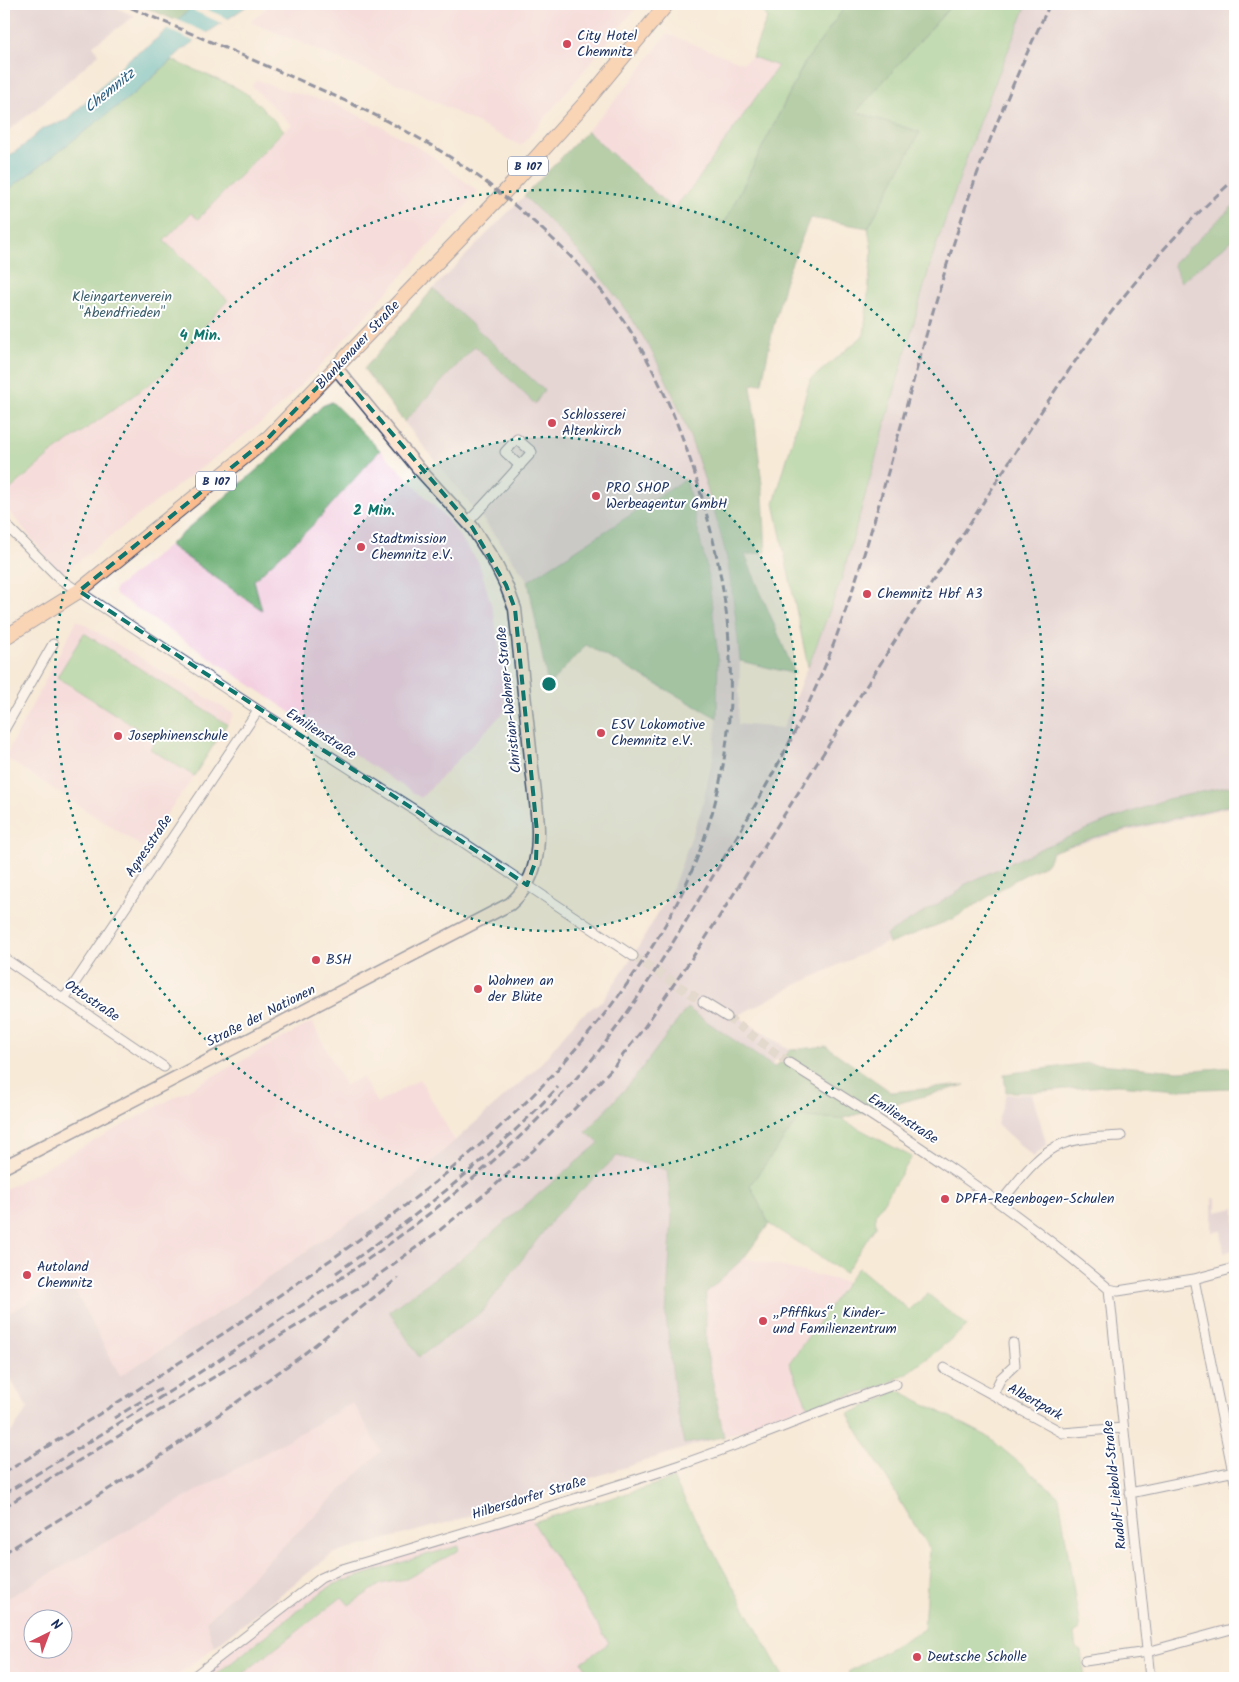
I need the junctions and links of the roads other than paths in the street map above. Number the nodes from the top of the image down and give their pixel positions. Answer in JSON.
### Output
{"nodes":[{"id":1,"x":667,"y":4,"type":"edge"},
{"id":2,"x":336,"y":368,"type":"junction"},
{"id":3,"x":520,"y":466,"type":"dead end"},
{"id":4,"x":468,"y":522,"type":"junction"},
{"id":5,"x":4,"y":523,"type":"edge"},
{"id":6,"x":79,"y":591,"type":"junction"},
{"id":7,"x":4,"y":638,"type":"edge"},
{"id":8,"x":53,"y":644,"type":"dead end"},
{"id":9,"x":258,"y":710,"type":"junction"},
{"id":10,"x":4,"y":730,"type":"edge"},
{"id":11,"x":527,"y":885,"type":"junction"},
{"id":12,"x":633,"y":956,"type":"tunnel mouth"},
{"id":13,"x":4,"y":958,"type":"edge"},
{"id":14,"x":64,"y":999,"type":"junction"},
{"id":15,"x":703,"y":1002,"type":"tunnel mouth"},
{"id":16,"x":727,"y":1017,"type":"tunnel mouth"},
{"id":17,"x":789,"y":1063,"type":"tunnel mouth"},
{"id":18,"x":164,"y":1067,"type":"dead end"},
{"id":19,"x":1121,"y":1136,"type":"dead end"},
{"id":20,"x":4,"y":1168,"type":"edge"},
{"id":21,"x":1000,"y":1203,"type":"junction"},
{"id":22,"x":1235,"y":1268,"type":"edge"},
{"id":23,"x":1194,"y":1279,"type":"junction"},
{"id":24,"x":1109,"y":1289,"type":"junction"},
{"id":25,"x":1013,"y":1343,"type":"dead end"},
{"id":26,"x":944,"y":1368,"type":"dead end"},
{"id":27,"x":896,"y":1384,"type":"dead end"},
{"id":28,"x":993,"y":1394,"type":"junction"},
{"id":29,"x":1123,"y":1428,"type":"junction"},
{"id":30,"x":1234,"y":1471,"type":"edge"},
{"id":31,"x":1235,"y":1482,"type":"edge"},
{"id":32,"x":1130,"y":1493,"type":"junction"},
{"id":33,"x":1235,"y":1628,"type":"edge"},
{"id":34,"x":1147,"y":1652,"type":"junction"},
{"id":35,"x":1085,"y":1661,"type":"dead end"},
{"id":36,"x":192,"y":1678,"type":"edge"},
{"id":37,"x":1150,"y":1678,"type":"edge"}],
"edges":[{"from":1,"to":2,"type":"main road","name":"Blankenauer Straße","number":"B 107"},
{"from":2,"to":4,"type":"main road","name":"Christian-Wehner-Straße"},
{"from":2,"to":6,"type":"main road","name":"Blankenauer Straße","number":"B 107"},
{"from":3,"to":4,"type":"street"},
{"from":4,"to":11,"type":"main road","name":"Christian-Wehner-Straße"},
{"from":5,"to":6,"type":"street","name":"Emilienstraße"},
{"from":6,"to":7,"type":"main road","name":"Blankenauer Straße","number":"B 107"},
{"from":6,"to":9,"type":"street","name":"Emilienstraße"},
{"from":8,"to":10,"type":"street"},
{"from":9,"to":11,"type":"street","name":"Emilienstraße"},
{"from":9,"to":14,"type":"street","name":"Agnesstraße"},
{"from":11,"to":12,"type":"street","name":"Emilienstraße"},
{"from":11,"to":20,"type":"main road","name":"Straße der Nationen"},
{"from":13,"to":14,"type":"street","name":"Ottostraße"},
{"from":14,"to":18,"type":"street","name":"Ottostraße"},
{"from":15,"to":16,"type":"street"},
{"from":17,"to":21,"type":"street","name":"Emilienstraße"},
{"from":19,"to":21,"type":"street"},
{"from":21,"to":24,"type":"street","name":"Emilienstraße"},
{"from":22,"to":23,"type":"street"},
{"from":23,"to":24,"type":"street"},
{"from":23,"to":30,"type":"street"},
{"from":24,"to":29,"type":"street","name":"Rudolf-Liebold-Straße"},
{"from":25,"to":28,"type":"street","name":"Albertpark"},
{"from":26,"to":28,"type":"street","name":"Albertpark"},
{"from":27,"to":36,"type":"street","name":"Hilbersdorfer Straße"},
{"from":28,"to":29,"type":"street","name":"Albertpark"},
{"from":29,"to":32,"type":"street","name":"Rudolf-Liebold-Straße"},
{"from":30,"to":31,"type":"street"},
{"from":30,"to":32,"type":"street"},
{"from":32,"to":34,"type":"street","name":"Rudolf-Liebold-Straße"},
{"from":33,"to":34,"type":"street"},
{"from":34,"to":35,"type":"street"},
{"from":34,"to":37,"type":"street","name":"Rudolf-Liebold-Straße"}]}
